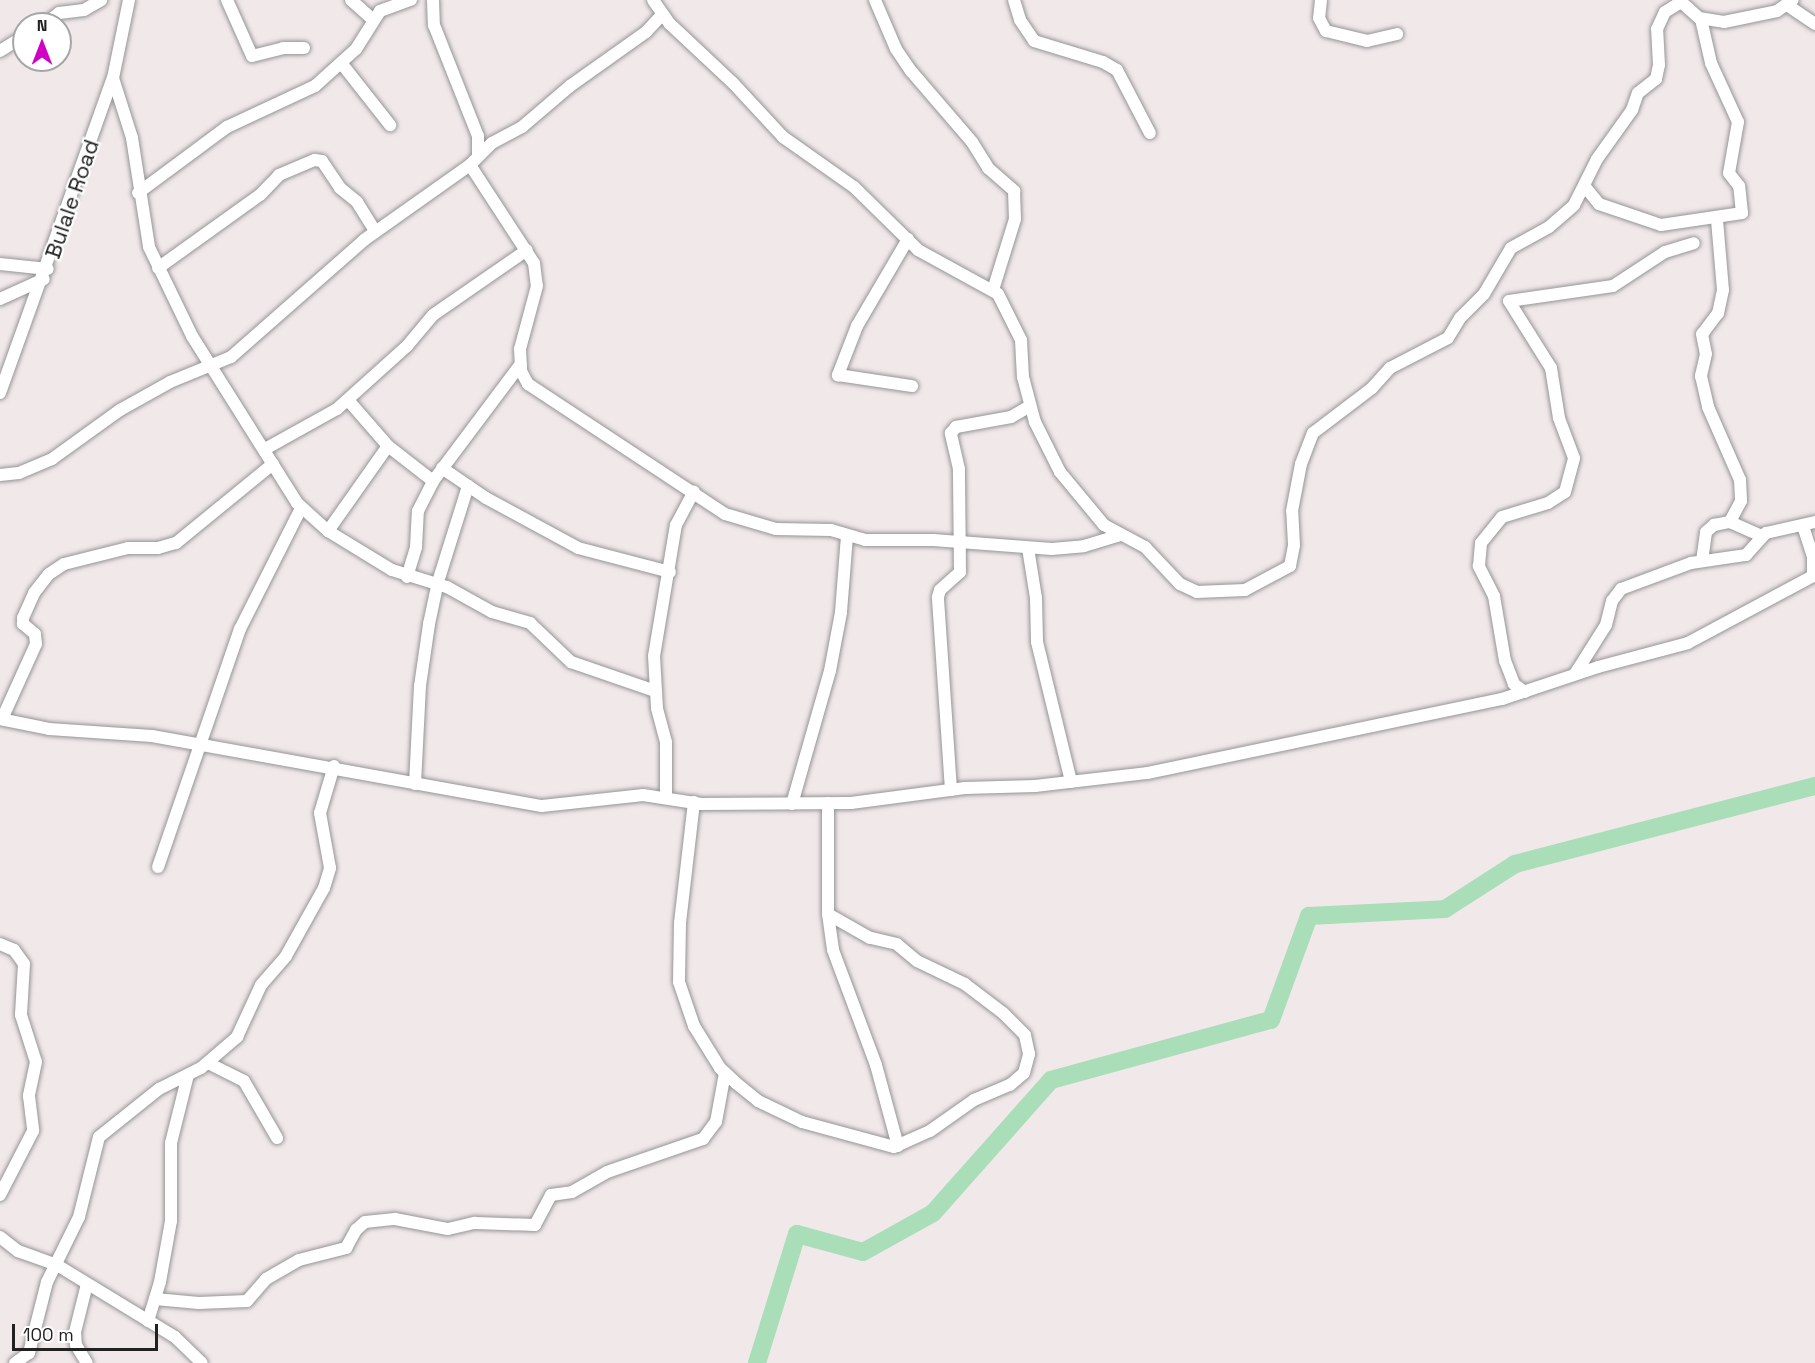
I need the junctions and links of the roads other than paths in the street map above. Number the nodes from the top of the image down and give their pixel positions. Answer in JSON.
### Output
{"nodes":[{"id":1,"x":101,"y":0,"type":"edge"},
{"id":2,"x":129,"y":0,"type":"edge"},
{"id":3,"x":226,"y":0,"type":"edge"},
{"id":4,"x":351,"y":0,"type":"edge"},
{"id":5,"x":411,"y":0,"type":"edge"},
{"id":6,"x":433,"y":0,"type":"edge"},
{"id":7,"x":654,"y":0,"type":"edge"},
{"id":8,"x":875,"y":0,"type":"edge"},
{"id":9,"x":1014,"y":0,"type":"edge"},
{"id":10,"x":1321,"y":0,"type":"edge"},
{"id":11,"x":1680,"y":1,"type":"edge"},
{"id":12,"x":1790,"y":3,"type":"edge"},
{"id":13,"x":67,"y":12,"type":"edge"},
{"id":14,"x":662,"y":15,"type":"junction"},
{"id":15,"x":1701,"y":19,"type":"junction"},
{"id":16,"x":373,"y":20,"type":"junction"},
{"id":17,"x":1815,"y":24,"type":"edge"},
{"id":18,"x":1397,"y":34,"type":"dead end"},
{"id":19,"x":304,"y":48,"type":"dead end"},
{"id":20,"x":342,"y":64,"type":"junction"},
{"id":21,"x":114,"y":78,"type":"junction"},
{"id":22,"x":390,"y":125,"type":"dead end"},
{"id":23,"x":1150,"y":133,"type":"dead end"},
{"id":24,"x":478,"y":155,"type":"junction"},
{"id":25,"x":470,"y":165,"type":"junction"},
{"id":26,"x":1586,"y":188,"type":"junction"},
{"id":27,"x":138,"y":193,"type":"junction"},
{"id":28,"x":1717,"y":220,"type":"junction"},
{"id":29,"x":375,"y":231,"type":"junction"},
{"id":30,"x":908,"y":239,"type":"junction"},
{"id":31,"x":1694,"y":243,"type":"dead end"},
{"id":32,"x":527,"y":250,"type":"junction"},
{"id":33,"x":0,"y":264,"type":"edge"},
{"id":34,"x":158,"y":268,"type":"junction"},
{"id":35,"x":46,"y":274,"type":"junction"},
{"id":36,"x":993,"y":290,"type":"junction"},
{"id":37,"x":0,"y":299,"type":"edge"},
{"id":38,"x":210,"y":363,"type":"junction"},
{"id":39,"x":521,"y":364,"type":"junction"},
{"id":40,"x":912,"y":386,"type":"dead end"},
{"id":41,"x":0,"y":393,"type":"edge"},
{"id":42,"x":348,"y":400,"type":"junction"},
{"id":43,"x":1030,"y":406,"type":"junction"},
{"id":44,"x":388,"y":446,"type":"junction"},
{"id":45,"x":265,"y":449,"type":"junction"},
{"id":46,"x":273,"y":464,"type":"junction"},
{"id":47,"x":442,"y":468,"type":"junction"},
{"id":48,"x":0,"y":475,"type":"edge"},
{"id":49,"x":434,"y":481,"type":"junction"},
{"id":50,"x":468,"y":486,"type":"junction"},
{"id":51,"x":693,"y":491,"type":"junction"},
{"id":52,"x":301,"y":508,"type":"junction"},
{"id":53,"x":1730,"y":522,"type":"junction"},
{"id":54,"x":1811,"y":525,"type":"edge"},
{"id":55,"x":328,"y":531,"type":"junction"},
{"id":56,"x":1120,"y":535,"type":"junction"},
{"id":57,"x":847,"y":536,"type":"junction"},
{"id":58,"x":1761,"y":536,"type":"junction"},
{"id":59,"x":959,"y":544,"type":"junction"},
{"id":60,"x":1028,"y":548,"type":"junction"},
{"id":61,"x":1702,"y":561,"type":"junction"},
{"id":62,"x":670,"y":572,"type":"junction"},
{"id":63,"x":1814,"y":575,"type":"edge"},
{"id":64,"x":407,"y":577,"type":"junction"},
{"id":65,"x":437,"y":585,"type":"junction"},
{"id":66,"x":1575,"y":674,"type":"junction"},
{"id":67,"x":655,"y":691,"type":"junction"},
{"id":68,"x":1525,"y":692,"type":"junction"},
{"id":69,"x":1,"y":719,"type":"edge"},
{"id":70,"x":201,"y":744,"type":"junction"},
{"id":71,"x":334,"y":766,"type":"junction"},
{"id":72,"x":1071,"y":782,"type":"junction"},
{"id":73,"x":416,"y":784,"type":"junction"},
{"id":74,"x":951,"y":790,"type":"junction"},
{"id":75,"x":666,"y":797,"type":"junction"},
{"id":76,"x":694,"y":802,"type":"junction"},
{"id":77,"x":828,"y":803,"type":"junction"},
{"id":78,"x":792,"y":804,"type":"junction"},
{"id":79,"x":158,"y":867,"type":"dead end"},
{"id":80,"x":828,"y":914,"type":"junction"},
{"id":81,"x":0,"y":944,"type":"edge"},
{"id":82,"x":208,"y":1063,"type":"junction"},
{"id":83,"x":725,"y":1073,"type":"junction"},
{"id":84,"x":188,"y":1075,"type":"junction"},
{"id":85,"x":277,"y":1138,"type":"dead end"},
{"id":86,"x":898,"y":1146,"type":"junction"},
{"id":87,"x":0,"y":1195,"type":"edge"},
{"id":88,"x":0,"y":1237,"type":"edge"},
{"id":89,"x":57,"y":1265,"type":"junction"},
{"id":90,"x":87,"y":1284,"type":"junction"},
{"id":91,"x":155,"y":1299,"type":"junction"},
{"id":92,"x":148,"y":1321,"type":"junction"},
{"id":93,"x":15,"y":1363,"type":"edge"},
{"id":94,"x":87,"y":1363,"type":"edge"},
{"id":95,"x":202,"y":1363,"type":"edge"}],
"edges":[{"from":1,"to":13,"type":"street"},
{"from":2,"to":21,"type":"street","name":"Bulale Road"},
{"from":3,"to":19,"type":"street"},
{"from":4,"to":16,"type":"street"},
{"from":5,"to":16,"type":"street"},
{"from":6,"to":24,"type":"street"},
{"from":7,"to":14,"type":"street"},
{"from":8,"to":36,"type":"street"},
{"from":9,"to":23,"type":"street"},
{"from":10,"to":18,"type":"street"},
{"from":11,"to":15,"type":"street"},
{"from":11,"to":26,"type":"street"},
{"from":12,"to":15,"type":"street"},
{"from":12,"to":17,"type":"street"},
{"from":14,"to":24,"type":"street"},
{"from":14,"to":30,"type":"street"},
{"from":15,"to":28,"type":"street"},
{"from":16,"to":20,"type":"street"},
{"from":20,"to":22,"type":"street"},
{"from":20,"to":27,"type":"street"},
{"from":21,"to":27,"type":"street"},
{"from":21,"to":35,"type":"street","name":"Bulale Road"},
{"from":24,"to":25,"type":"street"},
{"from":25,"to":29,"type":"street"},
{"from":25,"to":32,"type":"street"},
{"from":26,"to":28,"type":"street"},
{"from":26,"to":56,"type":"street"},
{"from":27,"to":34,"type":"street"},
{"from":28,"to":53,"type":"street"},
{"from":29,"to":34,"type":"street"},
{"from":29,"to":38,"type":"street"},
{"from":30,"to":36,"type":"street"},
{"from":30,"to":40,"type":"street"},
{"from":31,"to":68,"type":"street"},
{"from":32,"to":39,"type":"street"},
{"from":32,"to":42,"type":"street"},
{"from":33,"to":35,"type":"street"},
{"from":34,"to":38,"type":"street"},
{"from":35,"to":37,"type":"street"},
{"from":35,"to":41,"type":"street","name":"Bulale Road"},
{"from":36,"to":43,"type":"street"},
{"from":38,"to":45,"type":"street"},
{"from":38,"to":48,"type":"street"},
{"from":39,"to":47,"type":"street"},
{"from":39,"to":51,"type":"street"},
{"from":42,"to":44,"type":"street"},
{"from":42,"to":45,"type":"street"},
{"from":43,"to":56,"type":"street"},
{"from":43,"to":59,"type":"street"},
{"from":44,"to":49,"type":"street"},
{"from":44,"to":55,"type":"street"},
{"from":45,"to":46,"type":"street"},
{"from":46,"to":52,"type":"street"},
{"from":46,"to":69,"type":"street"},
{"from":47,"to":49,"type":"street"},
{"from":47,"to":50,"type":"street"},
{"from":49,"to":64,"type":"street"},
{"from":50,"to":62,"type":"street"},
{"from":50,"to":65,"type":"street"},
{"from":51,"to":57,"type":"street"},
{"from":51,"to":62,"type":"street"},
{"from":52,"to":55,"type":"street"},
{"from":52,"to":70,"type":"street"},
{"from":53,"to":58,"type":"street"},
{"from":53,"to":61,"type":"street"},
{"from":54,"to":58,"type":"street"},
{"from":54,"to":63,"type":"street"},
{"from":55,"to":64,"type":"street"},
{"from":56,"to":60,"type":"street"},
{"from":57,"to":59,"type":"street"},
{"from":57,"to":78,"type":"street"},
{"from":58,"to":61,"type":"street"},
{"from":59,"to":60,"type":"street"},
{"from":59,"to":74,"type":"street"},
{"from":60,"to":72,"type":"street"},
{"from":61,"to":66,"type":"street"},
{"from":62,"to":67,"type":"street"},
{"from":63,"to":66,"type":"street"},
{"from":64,"to":65,"type":"street"},
{"from":65,"to":67,"type":"street"},
{"from":65,"to":73,"type":"street"},
{"from":66,"to":68,"type":"street"},
{"from":67,"to":75,"type":"street"},
{"from":68,"to":72,"type":"street"},
{"from":69,"to":70,"type":"street"},
{"from":70,"to":71,"type":"street"},
{"from":70,"to":79,"type":"street"},
{"from":71,"to":73,"type":"street"},
{"from":71,"to":82,"type":"street"},
{"from":72,"to":74,"type":"street"},
{"from":73,"to":75,"type":"street"},
{"from":74,"to":77,"type":"street"},
{"from":75,"to":76,"type":"street"},
{"from":76,"to":78,"type":"street"},
{"from":76,"to":83,"type":"street"},
{"from":77,"to":78,"type":"street"},
{"from":77,"to":80,"type":"street"},
{"from":80,"to":86,"type":"street"},
{"from":80,"to":86,"type":"street"},
{"from":81,"to":87,"type":"street"},
{"from":82,"to":84,"type":"street"},
{"from":82,"to":85,"type":"street"},
{"from":83,"to":86,"type":"street"},
{"from":83,"to":91,"type":"street"},
{"from":84,"to":89,"type":"street"},
{"from":84,"to":91,"type":"street"},
{"from":88,"to":89,"type":"street"},
{"from":89,"to":90,"type":"street"},
{"from":89,"to":93,"type":"street"},
{"from":90,"to":92,"type":"street"},
{"from":90,"to":94,"type":"street"},
{"from":91,"to":92,"type":"street"},
{"from":92,"to":95,"type":"street"}]}
